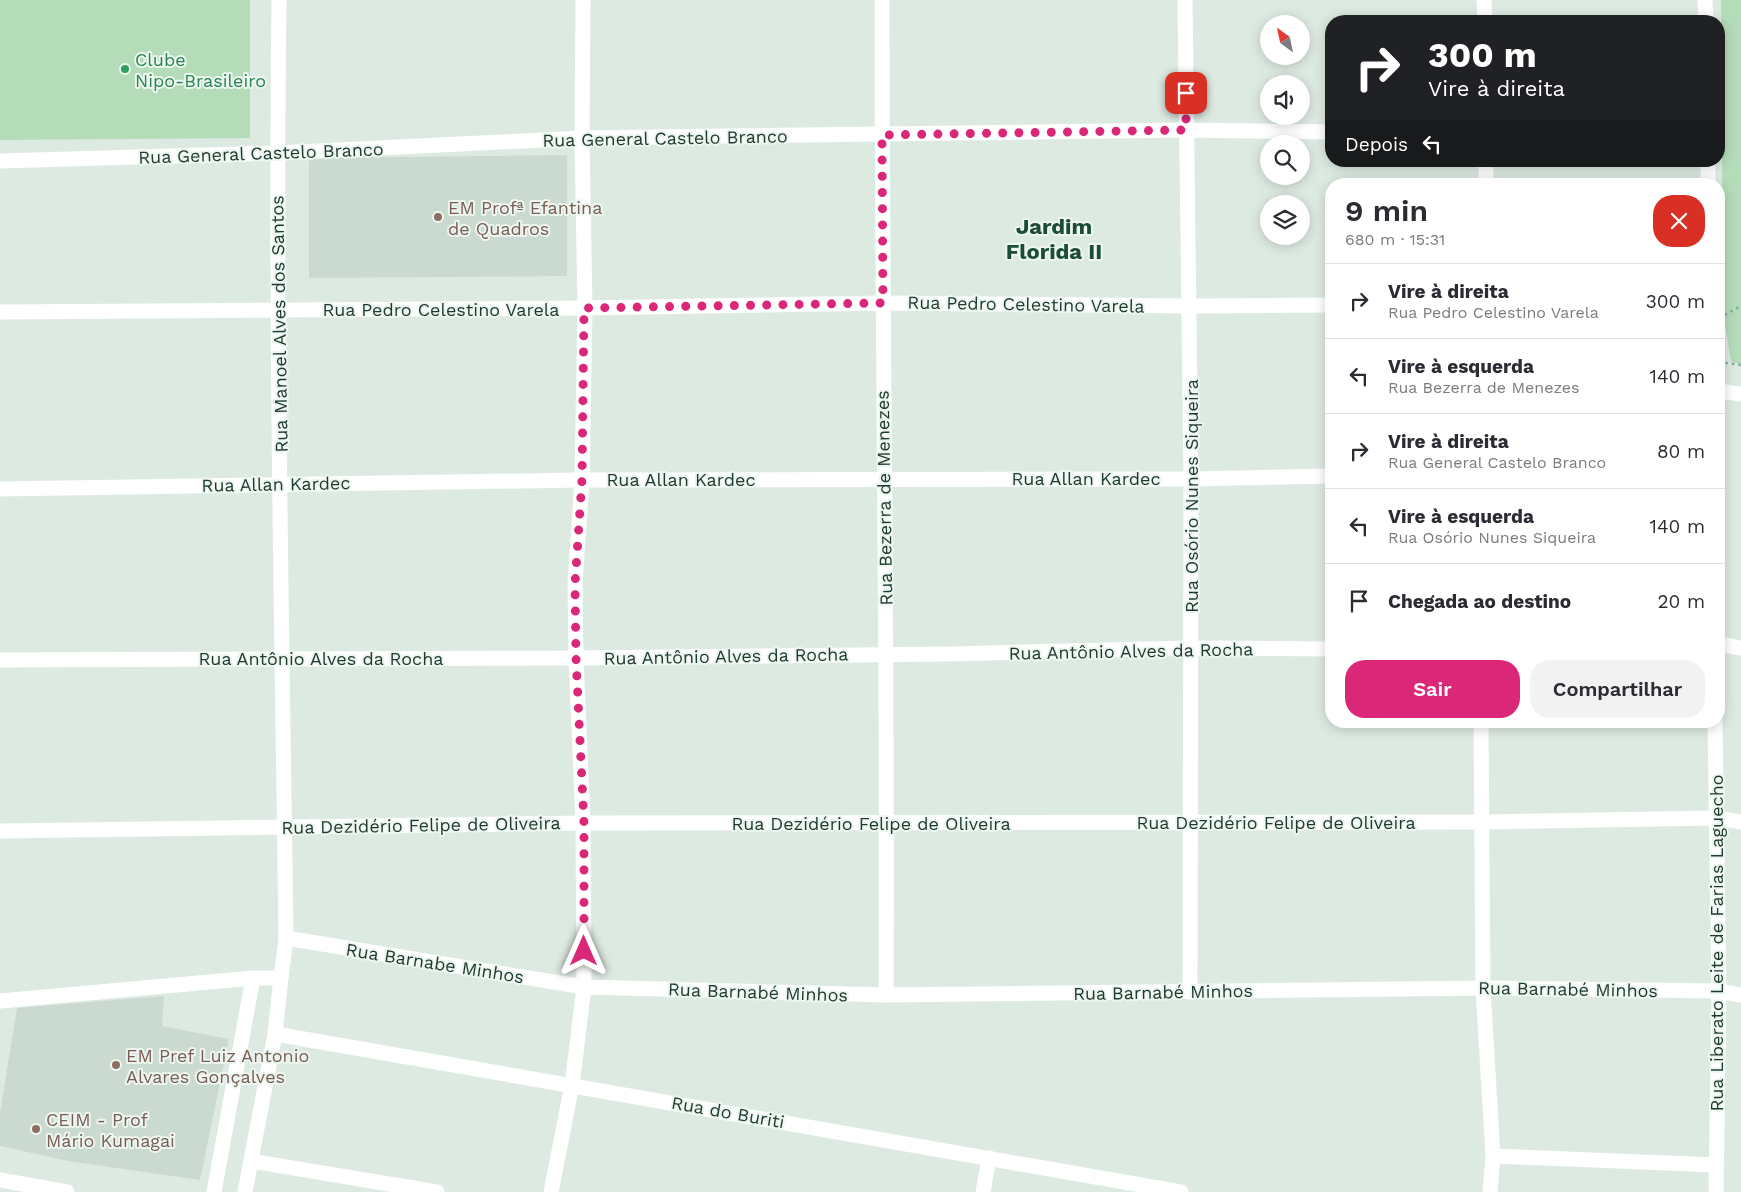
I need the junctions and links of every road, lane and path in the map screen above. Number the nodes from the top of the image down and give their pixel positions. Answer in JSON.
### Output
{"nodes":[{"id":1,"x":279,"y":0,"type":"edge"},
{"id":2,"x":583,"y":0,"type":"edge"},
{"id":3,"x":882,"y":0,"type":"edge"},
{"id":4,"x":1185,"y":0,"type":"edge"},
{"id":5,"x":1484,"y":0,"type":"edge"},
{"id":6,"x":1705,"y":0,"type":"edge"},
{"id":7,"x":1485,"y":15,"type":"edge"},
{"id":8,"x":1706,"y":15,"type":"edge"},
{"id":9,"x":1186,"y":130,"type":"junction"},
{"id":10,"x":1325,"y":132,"type":"edge"},
{"id":11,"x":882,"y":135,"type":"junction"},
{"id":12,"x":582,"y":138,"type":"junction"},
{"id":13,"x":277,"y":153,"type":"junction"},
{"id":14,"x":0,"y":161,"type":"edge"},
{"id":15,"x":883,"y":303,"type":"junction"},
{"id":16,"x":1325,"y":305,"type":"edge"},
{"id":17,"x":1190,"y":306,"type":"junction"},
{"id":18,"x":1741,"y":306,"type":"edge"},
{"id":19,"x":584,"y":308,"type":"junction"},
{"id":20,"x":278,"y":310,"type":"junction"},
{"id":21,"x":0,"y":312,"type":"edge"},
{"id":22,"x":1725,"y":315,"type":"edge"},
{"id":23,"x":1725,"y":363,"type":"edge"},
{"id":24,"x":1741,"y":365,"type":"edge"},
{"id":25,"x":1725,"y":392,"type":"edge"},
{"id":26,"x":1741,"y":394,"type":"edge"},
{"id":27,"x":1325,"y":476,"type":"edge"},
{"id":28,"x":883,"y":478,"type":"junction"},
{"id":29,"x":1191,"y":479,"type":"junction"},
{"id":30,"x":582,"y":480,"type":"junction"},
{"id":31,"x":280,"y":483,"type":"junction"},
{"id":32,"x":0,"y":489,"type":"edge"},
{"id":33,"x":1725,"y":645,"type":"edge"},
{"id":34,"x":1191,"y":648,"type":"junction"},
{"id":35,"x":1741,"y":648,"type":"edge"},
{"id":36,"x":1325,"y":649,"type":"edge"},
{"id":37,"x":887,"y":653,"type":"junction"},
{"id":38,"x":281,"y":658,"type":"junction"},
{"id":39,"x":576,"y":658,"type":"junction"},
{"id":40,"x":0,"y":660,"type":"edge"},
{"id":41,"x":1481,"y":728,"type":"edge"},
{"id":42,"x":1715,"y":728,"type":"edge"},
{"id":43,"x":1716,"y":818,"type":"junction"},
{"id":44,"x":1191,"y":822,"type":"junction"},
{"id":45,"x":1481,"y":822,"type":"junction"},
{"id":46,"x":1741,"y":822,"type":"edge"},
{"id":47,"x":584,"y":823,"type":"junction"},
{"id":48,"x":887,"y":823,"type":"junction"},
{"id":49,"x":284,"y":827,"type":"junction"},
{"id":50,"x":0,"y":831,"type":"edge"},
{"id":51,"x":286,"y":938,"type":"junction"},
{"id":52,"x":253,"y":978,"type":"junction"},
{"id":53,"x":281,"y":978,"type":"junction"},
{"id":54,"x":584,"y":987,"type":"junction"},
{"id":55,"x":1483,"y":988,"type":"junction"},
{"id":56,"x":1719,"y":991,"type":"junction"},
{"id":57,"x":1190,"y":992,"type":"junction"},
{"id":58,"x":886,"y":995,"type":"junction"},
{"id":59,"x":1741,"y":995,"type":"edge"},
{"id":60,"x":0,"y":1001,"type":"edge"},
{"id":61,"x":275,"y":1034,"type":"junction"},
{"id":62,"x":572,"y":1085,"type":"junction"},
{"id":63,"x":1493,"y":1156,"type":"junction"},
{"id":64,"x":989,"y":1158,"type":"junction"},
{"id":65,"x":251,"y":1161,"type":"junction"},
{"id":66,"x":1717,"y":1165,"type":"junction"},
{"id":67,"x":0,"y":1180,"type":"edge"},
{"id":68,"x":67,"y":1192,"type":"edge"},
{"id":69,"x":214,"y":1192,"type":"edge"},
{"id":70,"x":245,"y":1192,"type":"edge"},
{"id":71,"x":437,"y":1192,"type":"edge"},
{"id":72,"x":551,"y":1192,"type":"edge"},
{"id":73,"x":983,"y":1192,"type":"edge"},
{"id":74,"x":1181,"y":1192,"type":"edge"},
{"id":75,"x":1490,"y":1192,"type":"edge"},
{"id":76,"x":1716,"y":1192,"type":"edge"}],
"edges":[{"from":1,"to":13,"type":"street","name":"Rua Manoel Alves dos Santos"},
{"from":2,"to":12,"type":"street"},
{"from":3,"to":11,"type":"street","name":"Rua Bezerra de Menezes"},
{"from":4,"to":9,"type":"street","name":"Rua Osório Nunes Siqueira"},
{"from":5,"to":7,"type":"street"},
{"from":6,"to":8,"type":"street"},
{"from":9,"to":10,"type":"street","name":"Rua General Castelo Branco"},
{"from":9,"to":11,"type":"street","name":"Rua General Castelo Branco"},
{"from":9,"to":17,"type":"street","name":"Rua Osório Nunes Siqueira"},
{"from":11,"to":12,"type":"street","name":"Rua General Castelo Branco"},
{"from":11,"to":15,"type":"street","name":"Rua Bezerra de Menezes"},
{"from":12,"to":13,"type":"street","name":"Rua General Castelo Branco"},
{"from":12,"to":19,"type":"street"},
{"from":13,"to":14,"type":"street","name":"Rua General Castelo Branco"},
{"from":13,"to":20,"type":"street","name":"Rua Manoel Alves dos Santos"},
{"from":15,"to":17,"type":"street","name":"Rua Pedro Celestino Varela"},
{"from":15,"to":19,"type":"street","name":"Rua Pedro Celestino Varela"},
{"from":15,"to":28,"type":"street","name":"Rua Bezerra de Menezes"},
{"from":16,"to":17,"type":"street","name":"Rua Pedro Celestino Varela"},
{"from":17,"to":29,"type":"street","name":"Rua Osório Nunes Siqueira"},
{"from":18,"to":22,"type":"path"},
{"from":19,"to":20,"type":"street","name":"Rua Pedro Celestino Varela"},
{"from":19,"to":30,"type":"street"},
{"from":20,"to":21,"type":"street","name":"Rua Pedro Celestino Varela"},
{"from":20,"to":31,"type":"street","name":"Rua Manoel Alves dos Santos"},
{"from":23,"to":24,"type":"path"},
{"from":25,"to":26,"type":"street"},
{"from":27,"to":29,"type":"street","name":"Rua Allan Kardec"},
{"from":28,"to":29,"type":"street","name":"Rua Allan Kardec"},
{"from":28,"to":30,"type":"street","name":"Rua Allan Kardec"},
{"from":28,"to":37,"type":"street","name":"Rua Bezerra de Menezes"},
{"from":29,"to":34,"type":"street","name":"Rua Osório Nunes Siqueira"},
{"from":30,"to":31,"type":"street","name":"Rua Allan Kardec"},
{"from":30,"to":39,"type":"street"},
{"from":31,"to":32,"type":"street","name":"Rua Allan Kardec"},
{"from":31,"to":38,"type":"street","name":"Rua Manoel Alves dos Santos"},
{"from":33,"to":35,"type":"street"},
{"from":34,"to":36,"type":"street","name":"Rua Antônio Alves da Rocha"},
{"from":34,"to":37,"type":"street","name":"Rua Antônio Alves da Rocha"},
{"from":34,"to":44,"type":"street","name":"Rua Osório Nunes Siqueira"},
{"from":37,"to":39,"type":"street","name":"Rua Antônio Alves da Rocha"},
{"from":37,"to":48,"type":"street","name":"Rua Bezerra de Menezes"},
{"from":38,"to":39,"type":"street","name":"Rua Antônio Alves da Rocha"},
{"from":38,"to":40,"type":"street","name":"Rua Antônio Alves da Rocha"},
{"from":38,"to":49,"type":"street","name":"Rua Manoel Alves dos Santos"},
{"from":39,"to":47,"type":"street"},
{"from":41,"to":45,"type":"street"},
{"from":42,"to":43,"type":"street","name":"Rua Liberato Leite de Farias Laguecho"},
{"from":43,"to":45,"type":"street","name":"Rua Dezidério Felipe de Oliveira"},
{"from":43,"to":46,"type":"street","name":"Rua Dezidério Felipe de Oliveira"},
{"from":43,"to":56,"type":"street","name":"Rua Liberato Leite de Farias Laguecho"},
{"from":44,"to":45,"type":"street","name":"Rua Dezidério Felipe de Oliveira"},
{"from":44,"to":48,"type":"street","name":"Rua Dezidério Felipe de Oliveira"},
{"from":44,"to":57,"type":"street","name":"Rua Osório Nunes Siqueira"},
{"from":45,"to":55,"type":"street"},
{"from":47,"to":48,"type":"street","name":"Rua Dezidério Felipe de Oliveira"},
{"from":47,"to":49,"type":"street","name":"Rua Dezidério Felipe de Oliveira"},
{"from":47,"to":54,"type":"street"},
{"from":48,"to":58,"type":"street","name":"Rua Bezerra de Menezes"},
{"from":49,"to":50,"type":"street","name":"Rua Dezidério Felipe de Oliveira"},
{"from":49,"to":51,"type":"street","name":"Rua Manoel Alves dos Santos"},
{"from":51,"to":53,"type":"street","name":"Rua Manoel Alves dos Santos"},
{"from":51,"to":54,"type":"street","name":"Rua Barnabe Minhos"},
{"from":52,"to":53,"type":"street"},
{"from":52,"to":60,"type":"street"},
{"from":52,"to":69,"type":"street"},
{"from":53,"to":61,"type":"street","name":"Rua Manoel Alves dos Santos"},
{"from":54,"to":58,"type":"street","name":"Rua Barnabé Minhos"},
{"from":54,"to":62,"type":"street"},
{"from":55,"to":56,"type":"street","name":"Rua Barnabé Minhos"},
{"from":55,"to":57,"type":"street","name":"Rua Barnabé Minhos"},
{"from":55,"to":63,"type":"street"},
{"from":56,"to":59,"type":"street","name":"Rua Barnabé Minhos"},
{"from":56,"to":66,"type":"street","name":"Rua Liberato Leite de Farias Laguecho"},
{"from":57,"to":58,"type":"street","name":"Rua Barnabé Minhos"},
{"from":61,"to":62,"type":"street","name":"Rua do Buriti"},
{"from":61,"to":65,"type":"street","name":"Rua Manoel Alves dos Santos"},
{"from":62,"to":64,"type":"street","name":"Rua do Buriti"},
{"from":62,"to":72,"type":"street"},
{"from":63,"to":66,"type":"street"},
{"from":63,"to":75,"type":"street"},
{"from":64,"to":73,"type":"street"},
{"from":64,"to":74,"type":"street","name":"Rua do Buriti"},
{"from":65,"to":70,"type":"street","name":"Rua Manoel Alves dos Santos"},
{"from":65,"to":71,"type":"street"},
{"from":66,"to":76,"type":"street","name":"Rua Liberato Leite de Farias Laguecho"},
{"from":67,"to":68,"type":"street"}]}
